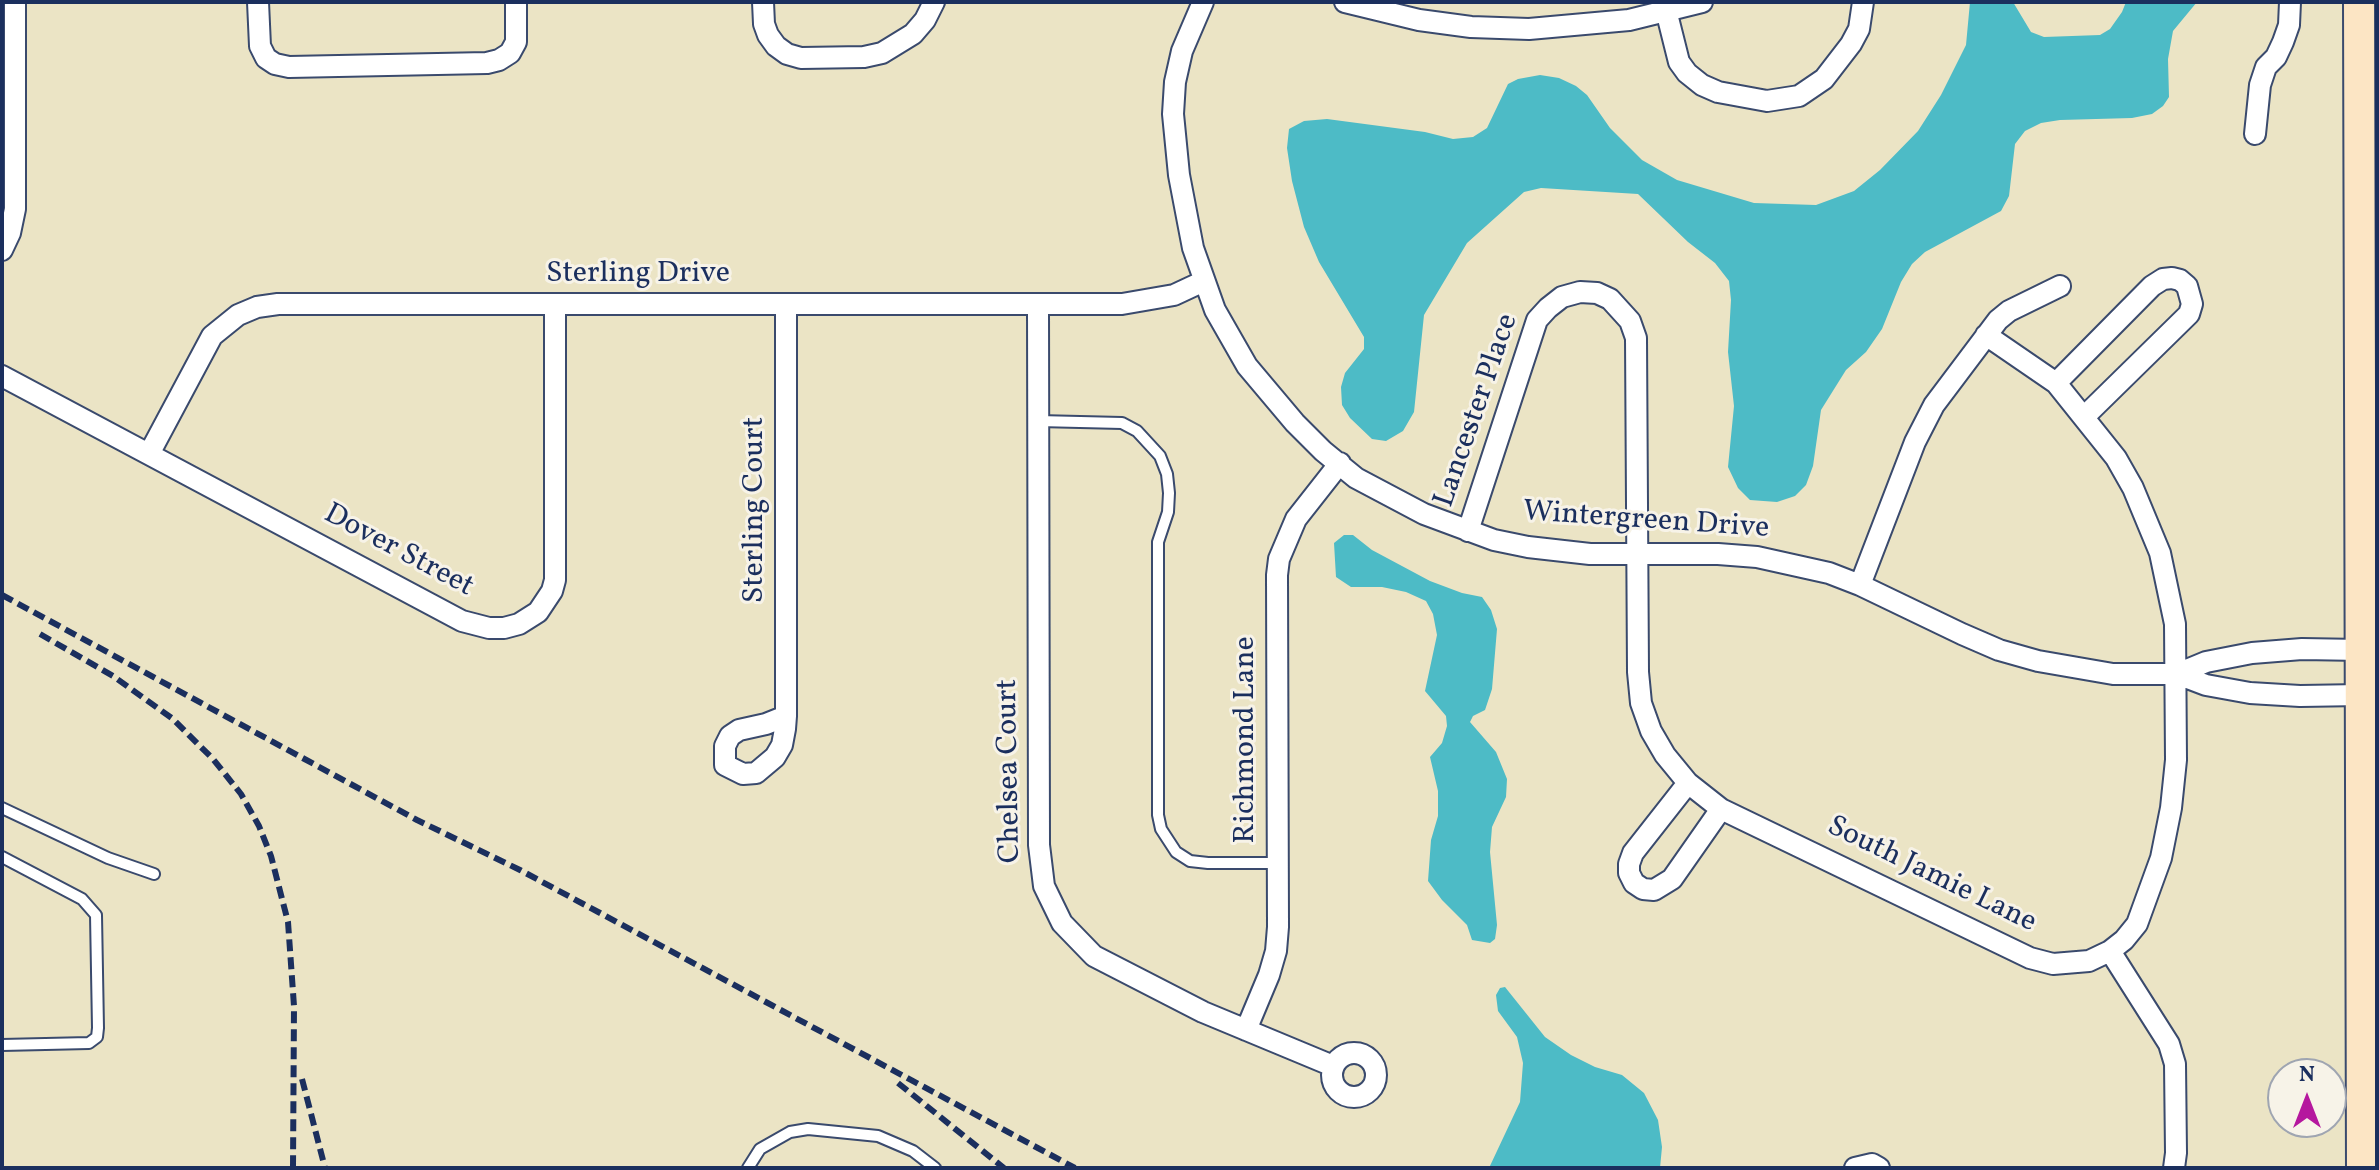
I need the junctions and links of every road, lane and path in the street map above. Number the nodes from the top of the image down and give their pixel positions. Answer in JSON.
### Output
{"nodes":[{"id":1,"x":15,"y":2,"type":"edge"},
{"id":2,"x":258,"y":2,"type":"edge"},
{"id":3,"x":516,"y":2,"type":"edge"},
{"id":4,"x":763,"y":2,"type":"edge"},
{"id":5,"x":934,"y":2,"type":"edge"},
{"id":6,"x":1203,"y":2,"type":"edge"},
{"id":7,"x":1345,"y":2,"type":"edge"},
{"id":8,"x":1702,"y":2,"type":"edge"},
{"id":9,"x":1863,"y":2,"type":"edge"},
{"id":10,"x":2290,"y":2,"type":"edge"},
{"id":11,"x":2359,"y":2,"type":"edge"},
{"id":12,"x":1665,"y":7,"type":"edge"},
{"id":13,"x":1420,"y":11,"type":"edge"},
{"id":14,"x":2255,"y":134,"type":"dead end"},
{"id":15,"x":2368,"y":148,"type":"edge"},
{"id":16,"x":2,"y":250,"type":"edge"},
{"id":17,"x":1204,"y":281,"type":"junction"},
{"id":18,"x":2060,"y":286,"type":"dead end"},
{"id":19,"x":786,"y":304,"type":"junction"},
{"id":20,"x":1038,"y":304,"type":"junction"},
{"id":21,"x":555,"y":305,"type":"junction"},
{"id":22,"x":1986,"y":335,"type":"junction"},
{"id":23,"x":2,"y":376,"type":"edge"},
{"id":24,"x":2056,"y":383,"type":"junction"},
{"id":25,"x":2085,"y":416,"type":"junction"},
{"id":26,"x":1038,"y":421,"type":"junction"},
{"id":27,"x":149,"y":454,"type":"junction"},
{"id":28,"x":1340,"y":463,"type":"junction"},
{"id":29,"x":1468,"y":531,"type":"junction"},
{"id":30,"x":1636,"y":554,"type":"junction"},
{"id":31,"x":1860,"y":585,"type":"junction"},
{"id":32,"x":2361,"y":650,"type":"junction"},
{"id":33,"x":2177,"y":674,"type":"junction"},
{"id":34,"x":2361,"y":695,"type":"junction"},
{"id":35,"x":786,"y":716,"type":"dead end"},
{"id":36,"x":1688,"y":783,"type":"junction"},
{"id":37,"x":2,"y":808,"type":"edge"},
{"id":38,"x":1721,"y":809,"type":"junction"},
{"id":39,"x":2,"y":857,"type":"edge"},
{"id":40,"x":1278,"y":863,"type":"junction"},
{"id":41,"x":154,"y":874,"type":"dead end"},
{"id":42,"x":2110,"y":951,"type":"junction"},
{"id":43,"x":1246,"y":1030,"type":"junction"},
{"id":44,"x":2,"y":1045,"type":"edge"},
{"id":45,"x":1333,"y":1066,"type":"dead end"},
{"id":46,"x":748,"y":1168,"type":"edge"},
{"id":47,"x":935,"y":1168,"type":"edge"},
{"id":48,"x":1855,"y":1168,"type":"edge"},
{"id":49,"x":1879,"y":1168,"type":"edge"},
{"id":50,"x":2174,"y":1168,"type":"edge"},
{"id":51,"x":2362,"y":1168,"type":"edge"}],
"edges":[{"from":1,"to":16,"type":"street"},
{"from":2,"to":3,"type":"street"},
{"from":4,"to":5,"type":"street"},
{"from":6,"to":17,"type":"street","name":"Wintergreen Drive"},
{"from":7,"to":13,"type":"street"},
{"from":8,"to":12,"type":"street"},
{"from":9,"to":12,"type":"street"},
{"from":10,"to":14,"type":"street"},
{"from":11,"to":15,"type":"main road"},
{"from":12,"to":13,"type":"street"},
{"from":15,"to":32,"type":"main road"},
{"from":17,"to":20,"type":"street","name":"Sterling Drive"},
{"from":17,"to":28,"type":"street","name":"Wintergreen Drive"},
{"from":18,"to":22,"type":"street"},
{"from":19,"to":20,"type":"street","name":"Sterling Drive"},
{"from":19,"to":21,"type":"street","name":"Sterling Drive"},
{"from":19,"to":35,"type":"street","name":"Sterling Court"},
{"from":20,"to":26,"type":"street","name":"Chelsea Court"},
{"from":21,"to":27,"type":"street","name":"Sterling Drive"},
{"from":21,"to":27,"type":"street","name":"Dover Street"},
{"from":22,"to":24,"type":"street","name":"South Jamie Lane"},
{"from":22,"to":31,"type":"street"},
{"from":23,"to":27,"type":"street","name":"Dover Street"},
{"from":24,"to":25,"type":"street","name":"South Jamie Lane"},
{"from":24,"to":25,"type":"street"},
{"from":25,"to":33,"type":"street","name":"South Jamie Lane"},
{"from":26,"to":40,"type":"lane"},
{"from":26,"to":43,"type":"street","name":"Chelsea Court"},
{"from":28,"to":29,"type":"street","name":"Wintergreen Drive"},
{"from":28,"to":40,"type":"street","name":"Richmond Lane"},
{"from":29,"to":30,"type":"street","name":"Wintergreen Drive"},
{"from":29,"to":30,"type":"street","name":"Lancester Place"},
{"from":30,"to":31,"type":"street","name":"Wintergreen Drive"},
{"from":30,"to":36,"type":"street","name":"South Jamie Lane"},
{"from":31,"to":33,"type":"street","name":"Wintergreen Drive"},
{"from":32,"to":33,"type":"street","name":"Wintergreen Drive"},
{"from":32,"to":34,"type":"main road"},
{"from":33,"to":34,"type":"street","name":"Wintergreen Drive"},
{"from":33,"to":42,"type":"street","name":"South Jamie Lane"},
{"from":34,"to":51,"type":"main road"},
{"from":36,"to":38,"type":"street","name":"South Jamie Lane"},
{"from":36,"to":38,"type":"street"},
{"from":37,"to":41,"type":"lane"},
{"from":38,"to":42,"type":"street","name":"South Jamie Lane"},
{"from":39,"to":44,"type":"lane"},
{"from":40,"to":43,"type":"street","name":"Richmond Lane"},
{"from":42,"to":50,"type":"street"},
{"from":43,"to":45,"type":"street","name":"Chelsea Court"},
{"from":46,"to":47,"type":"lane"},
{"from":48,"to":49,"type":"street"}]}
